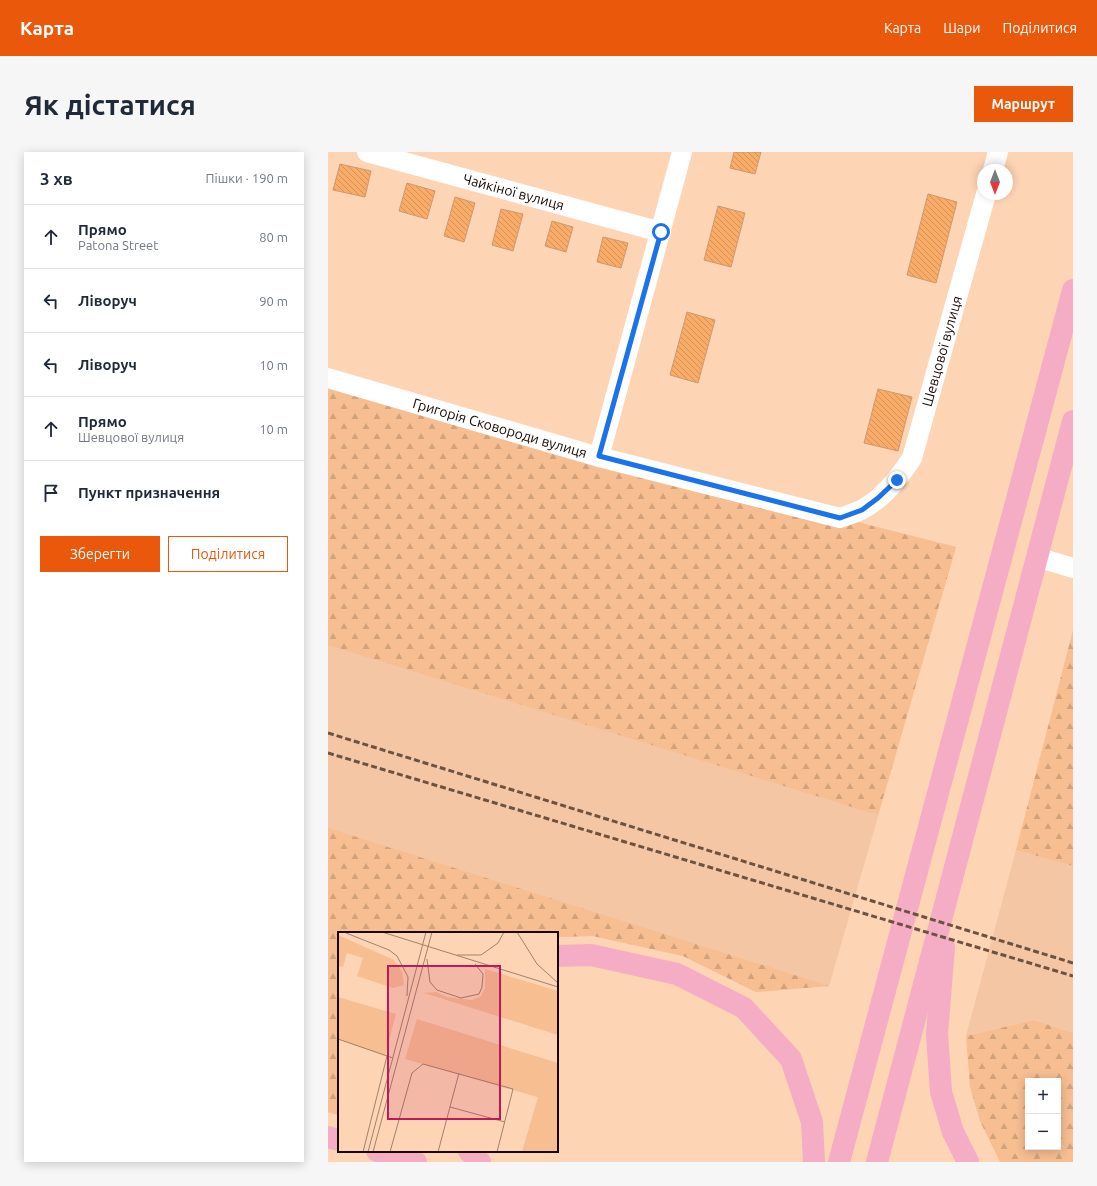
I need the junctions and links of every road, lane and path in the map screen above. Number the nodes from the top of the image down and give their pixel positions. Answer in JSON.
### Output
{"nodes":[{"id":1,"x":367,"y":152,"type":"edge"},
{"id":2,"x":682,"y":152,"type":"edge"},
{"id":3,"x":998,"y":152,"type":"edge"},
{"id":4,"x":995,"y":164,"type":"edge"},
{"id":5,"x":984,"y":200,"type":"edge"},
{"id":6,"x":661,"y":232,"type":"junction"},
{"id":7,"x":1073,"y":290,"type":"edge"},
{"id":8,"x":328,"y":378,"type":"edge"},
{"id":9,"x":1073,"y":421,"type":"edge"},
{"id":10,"x":599,"y":456,"type":"junction"},
{"id":11,"x":878,"y":498,"type":"joint"},
{"id":12,"x":1036,"y":557,"type":"junction"},
{"id":13,"x":1073,"y":568,"type":"edge"},
{"id":14,"x":949,"y":889,"type":"junction"},
{"id":15,"x":558,"y":956,"type":"edge"},
{"id":16,"x":328,"y":1137,"type":"edge"},
{"id":17,"x":338,"y":1140,"type":"edge"},
{"id":18,"x":381,"y":1152,"type":"edge"},
{"id":19,"x":470,"y":1152,"type":"edge"},
{"id":20,"x":416,"y":1162,"type":"edge"},
{"id":21,"x":480,"y":1162,"type":"edge"},
{"id":22,"x":814,"y":1162,"type":"edge"},
{"id":23,"x":839,"y":1162,"type":"edge"},
{"id":24,"x":876,"y":1162,"type":"edge"},
{"id":25,"x":968,"y":1162,"type":"edge"}],
"edges":[{"from":1,"to":6,"type":"street","name":"Чайкіної вулиця"},
{"from":2,"to":6,"type":"street"},
{"from":3,"to":4,"type":"street"},
{"from":5,"to":11,"type":"street","name":"Шевцової вулиця"},
{"from":6,"to":10,"type":"street"},
{"from":7,"to":23,"type":"main road"},
{"from":8,"to":10,"type":"street","name":"Григорія Сковороди вулиця"},
{"from":9,"to":12,"type":"main road"},
{"from":10,"to":11,"type":"street","name":"Григорія Сковороди вулиця"},
{"from":12,"to":13,"type":"street"},
{"from":12,"to":14,"type":"main road"},
{"from":14,"to":24,"type":"main road"},
{"from":14,"to":25,"type":"main road"},
{"from":15,"to":22,"type":"main road"},
{"from":16,"to":17,"type":"main road"},
{"from":18,"to":20,"type":"main road"},
{"from":19,"to":21,"type":"main road"}]}
